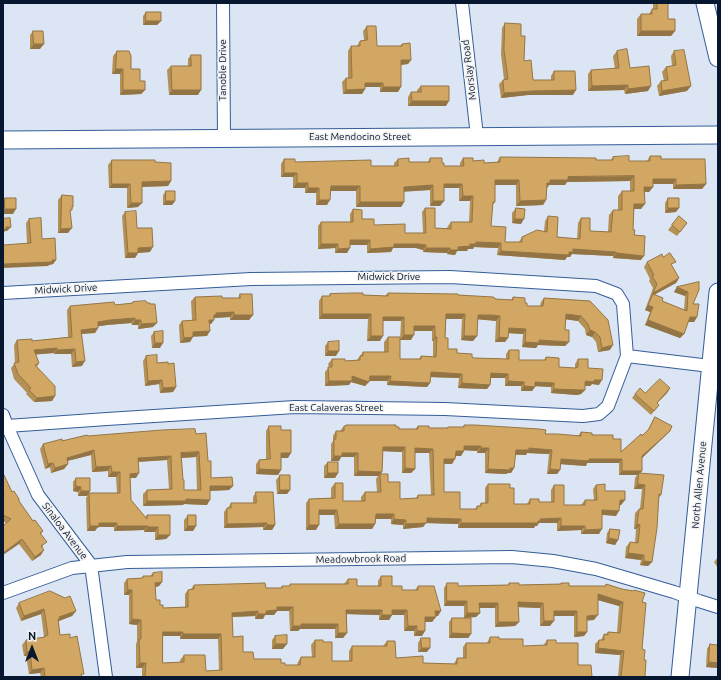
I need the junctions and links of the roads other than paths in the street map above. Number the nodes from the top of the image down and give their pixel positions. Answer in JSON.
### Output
{"nodes":[{"id":1,"x":223,"y":3,"type":"edge"},
{"id":2,"x":462,"y":3,"type":"edge"},
{"id":3,"x":705,"y":3,"type":"edge"},
{"id":4,"x":718,"y":58,"type":"edge"},
{"id":5,"x":718,"y":135,"type":"edge"},
{"id":6,"x":477,"y":136,"type":"junction"},
{"id":7,"x":224,"y":138,"type":"junction"},
{"id":8,"x":3,"y":140,"type":"edge"},
{"id":9,"x":718,"y":292,"type":"edge"},
{"id":10,"x":3,"y":293,"type":"edge"},
{"id":11,"x":627,"y":356,"type":"junction"},
{"id":12,"x":714,"y":368,"type":"edge"},
{"id":13,"x":5,"y":421,"type":"edge"},
{"id":14,"x":91,"y":565,"type":"junction"},
{"id":15,"x":3,"y":593,"type":"edge"},
{"id":16,"x":688,"y":596,"type":"junction"},
{"id":17,"x":718,"y":607,"type":"edge"},
{"id":18,"x":106,"y":677,"type":"edge"},
{"id":19,"x":680,"y":677,"type":"edge"}],
"edges":[{"from":1,"to":7,"type":"street","name":"Tanoble Drive"},
{"from":2,"to":6,"type":"street","name":"Morslay Road"},
{"from":3,"to":4,"type":"street"},
{"from":5,"to":6,"type":"street","name":"East Mendocino Street"},
{"from":6,"to":7,"type":"street","name":"East Mendocino Street"},
{"from":7,"to":8,"type":"street","name":"East Mendocino Street"},
{"from":9,"to":12,"type":"street","name":"North Allen Avenue"},
{"from":10,"to":11,"type":"street","name":"Midwick Drive"},
{"from":11,"to":12,"type":"street"},
{"from":11,"to":13,"type":"street","name":"East Calaveras Street"},
{"from":12,"to":16,"type":"street","name":"North Allen Avenue"},
{"from":13,"to":14,"type":"street","name":"Sinaloa Avenue"},
{"from":14,"to":15,"type":"street","name":"Meadowbrook Road"},
{"from":14,"to":16,"type":"street","name":"Meadowbrook Road"},
{"from":14,"to":18,"type":"street","name":"Sinaloa Avenue"},
{"from":16,"to":17,"type":"street","name":"Meadowbrook Road"},
{"from":16,"to":19,"type":"street","name":"North Allen Avenue"}]}
